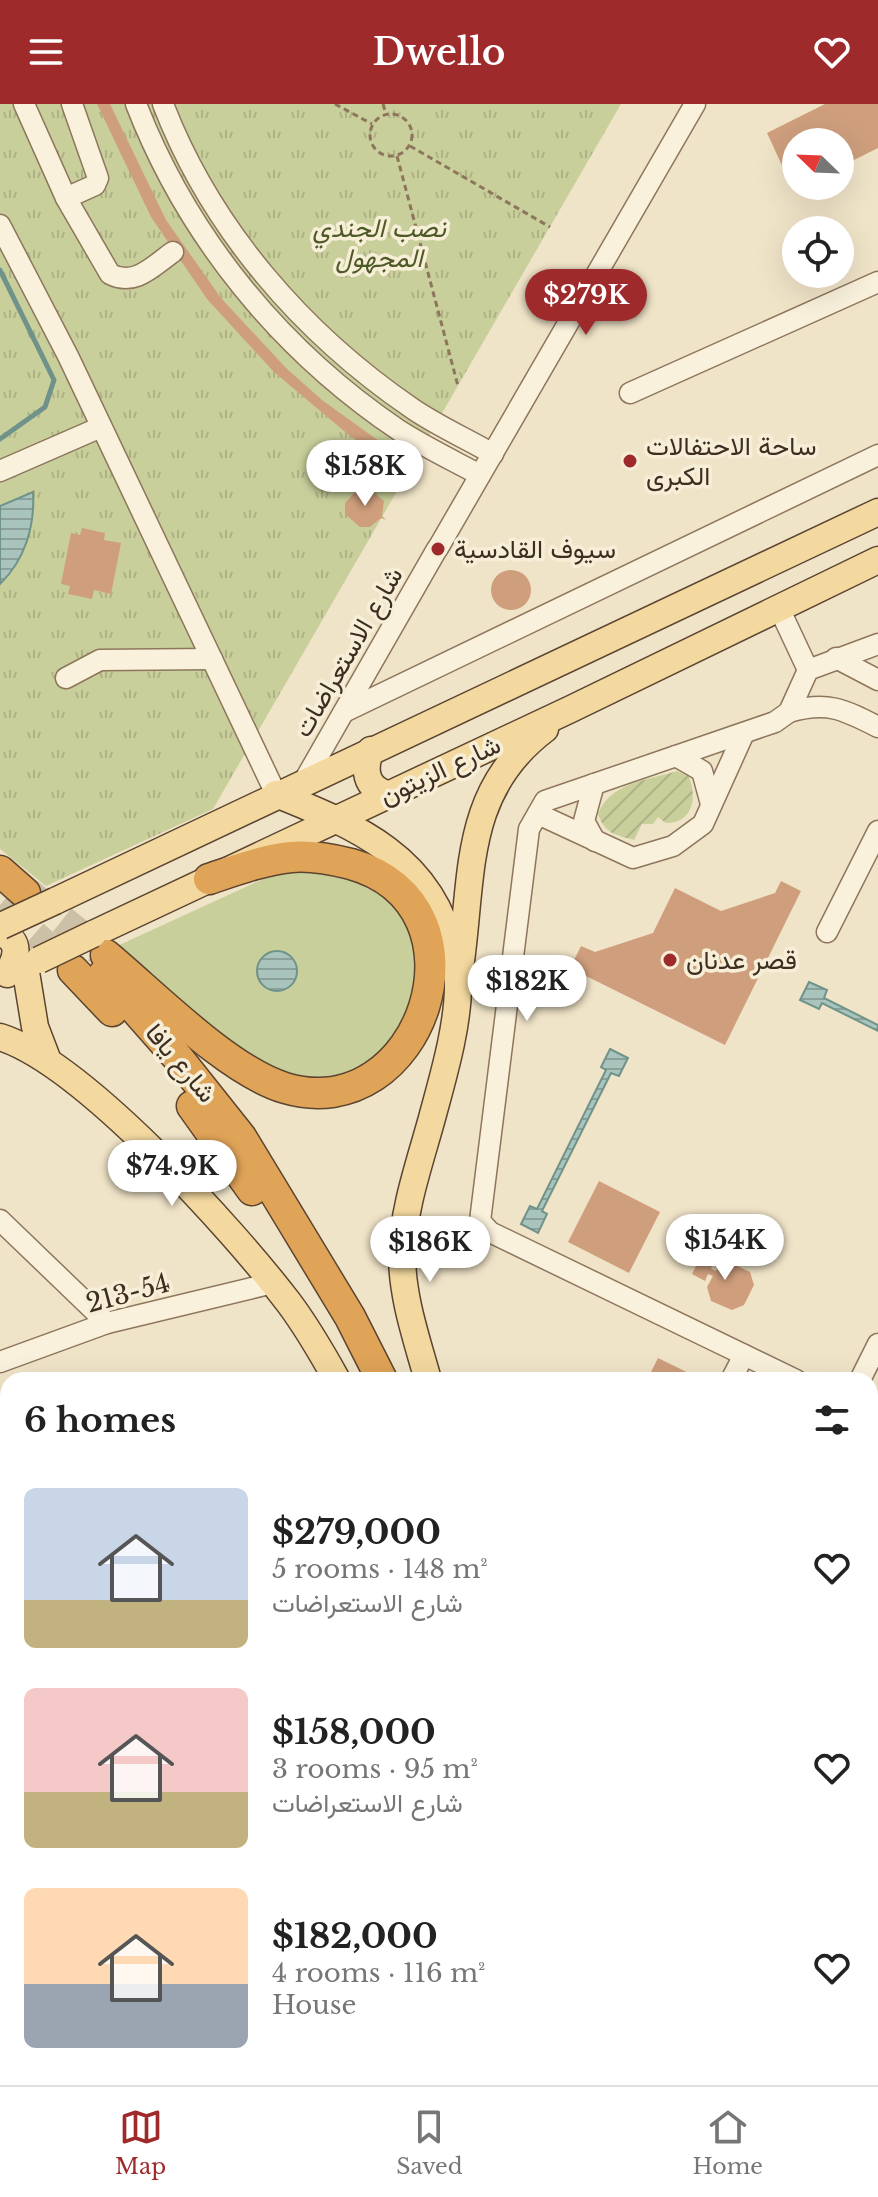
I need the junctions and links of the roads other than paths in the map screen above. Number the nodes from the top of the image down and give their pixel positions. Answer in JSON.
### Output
{"nodes":[{"id":1,"x":24,"y":104,"type":"edge"},
{"id":2,"x":72,"y":104,"type":"edge"},
{"id":3,"x":136,"y":104,"type":"edge"},
{"id":4,"x":163,"y":104,"type":"edge"},
{"id":5,"x":695,"y":104,"type":"edge"},
{"id":6,"x":66,"y":198,"type":"junction"},
{"id":7,"x":220,"y":217,"type":"junction"},
{"id":8,"x":0,"y":225,"type":"edge"},
{"id":9,"x":200,"y":232,"type":"junction"},
{"id":10,"x":878,"y":282,"type":"edge"},
{"id":11,"x":630,"y":393,"type":"dead end"},
{"id":12,"x":101,"y":427,"type":"junction"},
{"id":13,"x":493,"y":454,"type":"junction"},
{"id":14,"x":878,"y":455,"type":"edge"},
{"id":15,"x":0,"y":471,"type":"edge"},
{"id":16,"x":480,"y":475,"type":"junction"},
{"id":17,"x":878,"y":512,"type":"edge"},
{"id":18,"x":878,"y":560,"type":"edge"},
{"id":19,"x":779,"y":608,"type":"junction"},
{"id":20,"x":878,"y":644,"type":"edge"},
{"id":21,"x":836,"y":658,"type":"junction"},
{"id":22,"x":212,"y":659,"type":"junction"},
{"id":23,"x":808,"y":670,"type":"junction"},
{"id":24,"x":66,"y":678,"type":"dead end"},
{"id":25,"x":878,"y":680,"type":"edge"},
{"id":26,"x":571,"y":709,"type":"junction"},
{"id":27,"x":344,"y":712,"type":"junction"},
{"id":28,"x":789,"y":712,"type":"junction"},
{"id":29,"x":878,"y":727,"type":"edge"},
{"id":30,"x":744,"y":733,"type":"junction"},
{"id":31,"x":371,"y":750,"type":"junction"},
{"id":32,"x":676,"y":756,"type":"junction"},
{"id":33,"x":304,"y":781,"type":"junction"},
{"id":34,"x":594,"y":784,"type":"junction"},
{"id":35,"x":276,"y":794,"type":"junction"},
{"id":36,"x":387,"y":794,"type":"junction"},
{"id":37,"x":711,"y":804,"type":"junction"},
{"id":38,"x":538,"y":814,"type":"junction"},
{"id":39,"x":336,"y":818,"type":"junction"},
{"id":40,"x":878,"y":831,"type":"edge"},
{"id":41,"x":595,"y":841,"type":"junction"},
{"id":42,"x":209,"y":879,"type":"junction"},
{"id":43,"x":25,"y":888,"type":"edge"},
{"id":44,"x":0,"y":928,"type":"edge"},
{"id":45,"x":827,"y":932,"type":"dead end"},
{"id":46,"x":91,"y":955,"type":"junction"},
{"id":47,"x":18,"y":969,"type":"edge"},
{"id":48,"x":458,"y":980,"type":"junction"},
{"id":49,"x":0,"y":1037,"type":"edge"},
{"id":50,"x":48,"y":1061,"type":"junction"},
{"id":51,"x":0,"y":1220,"type":"edge"},
{"id":52,"x":273,"y":1283,"type":"junction"},
{"id":53,"x":107,"y":1323,"type":"junction"},
{"id":54,"x":878,"y":1344,"type":"edge"},
{"id":55,"x":744,"y":1355,"type":"junction"},
{"id":56,"x":0,"y":1362,"type":"edge"},
{"id":57,"x":333,"y":1372,"type":"edge"},
{"id":58,"x":355,"y":1372,"type":"edge"},
{"id":59,"x":378,"y":1372,"type":"edge"},
{"id":60,"x":426,"y":1372,"type":"edge"},
{"id":61,"x":735,"y":1372,"type":"edge"},
{"id":62,"x":779,"y":1372,"type":"edge"},
{"id":63,"x":864,"y":1372,"type":"edge"}],
"edges":[{"from":1,"to":6,"type":"street"},
{"from":2,"to":6,"type":"street"},
{"from":3,"to":9,"type":"street"},
{"from":4,"to":7,"type":"street"},
{"from":5,"to":13,"type":"street","name":"شارع الاستعراضات"},
{"from":6,"to":9,"type":"street"},
{"from":7,"to":9,"type":"street"},
{"from":7,"to":13,"type":"street"},
{"from":8,"to":12,"type":"street"},
{"from":9,"to":16,"type":"street"},
{"from":10,"to":11,"type":"street"},
{"from":12,"to":15,"type":"street"},
{"from":12,"to":22,"type":"street"},
{"from":13,"to":16,"type":"street","name":"شارع الاستعراضات"},
{"from":14,"to":27,"type":"street"},
{"from":16,"to":27,"type":"street","name":"شارع الاستعراضات"},
{"from":17,"to":31,"type":"main road","name":"شارع الزيتون"},
{"from":18,"to":19,"type":"main road","name":"شارع الزيتون"},
{"from":19,"to":23,"type":"street"},
{"from":19,"to":26,"type":"main road","name":"شارع الزيتون"},
{"from":20,"to":21,"type":"street"},
{"from":21,"to":23,"type":"street"},
{"from":21,"to":25,"type":"street"},
{"from":22,"to":24,"type":"street"},
{"from":22,"to":35,"type":"street"},
{"from":23,"to":28,"type":"street"},
{"from":26,"to":36,"type":"main road","name":"شارع الزيتون"},
{"from":26,"to":48,"type":"main road"},
{"from":27,"to":33,"type":"street","name":"شارع الاستعراضات"},
{"from":28,"to":29,"type":"street"},
{"from":28,"to":30,"type":"street"},
{"from":30,"to":32,"type":"street"},
{"from":30,"to":37,"type":"street"},
{"from":31,"to":33,"type":"main road","name":"شارع الزيتون"},
{"from":31,"to":36,"type":"main road"},
{"from":32,"to":34,"type":"street"},
{"from":32,"to":37,"type":"street"},
{"from":33,"to":35,"type":"main road","name":"شارع الزيتون"},
{"from":34,"to":38,"type":"street"},
{"from":34,"to":41,"type":"street"},
{"from":35,"to":39,"type":"main road"},
{"from":35,"to":43,"type":"main road","name":"شارع الزيتون"},
{"from":36,"to":39,"type":"main road","name":"شارع الزيتون"},
{"from":37,"to":41,"type":"street"},
{"from":38,"to":41,"type":"street"},
{"from":38,"to":55,"type":"street"},
{"from":39,"to":42,"type":"main road","name":"شارع الزيتون"},
{"from":39,"to":48,"type":"main road"},
{"from":40,"to":45,"type":"street"},
{"from":42,"to":46,"type":"main road","name":"شارع الزيتون"},
{"from":42,"to":46,"type":"highway"},
{"from":43,"to":44,"type":"main road","name":"شارع الزيتون","bridge":true},
{"from":44,"to":47,"type":"main road"},
{"from":46,"to":47,"type":"main road","name":"شارع الزيتون","bridge":true},
{"from":46,"to":58,"type":"highway","name":"شارع يافا"},
{"from":46,"to":59,"type":"highway","name":"شارع يافا"},
{"from":47,"to":50,"type":"main road"},
{"from":48,"to":60,"type":"main road"},
{"from":49,"to":50,"type":"main road"},
{"from":50,"to":52,"type":"main road"},
{"from":51,"to":53,"type":"street"},
{"from":52,"to":53,"type":"street","name":"213-54"},
{"from":52,"to":57,"type":"main road"},
{"from":53,"to":56,"type":"street","name":"213-54"},
{"from":54,"to":63,"type":"street"},
{"from":55,"to":61,"type":"street"},
{"from":55,"to":62,"type":"street"}]}
